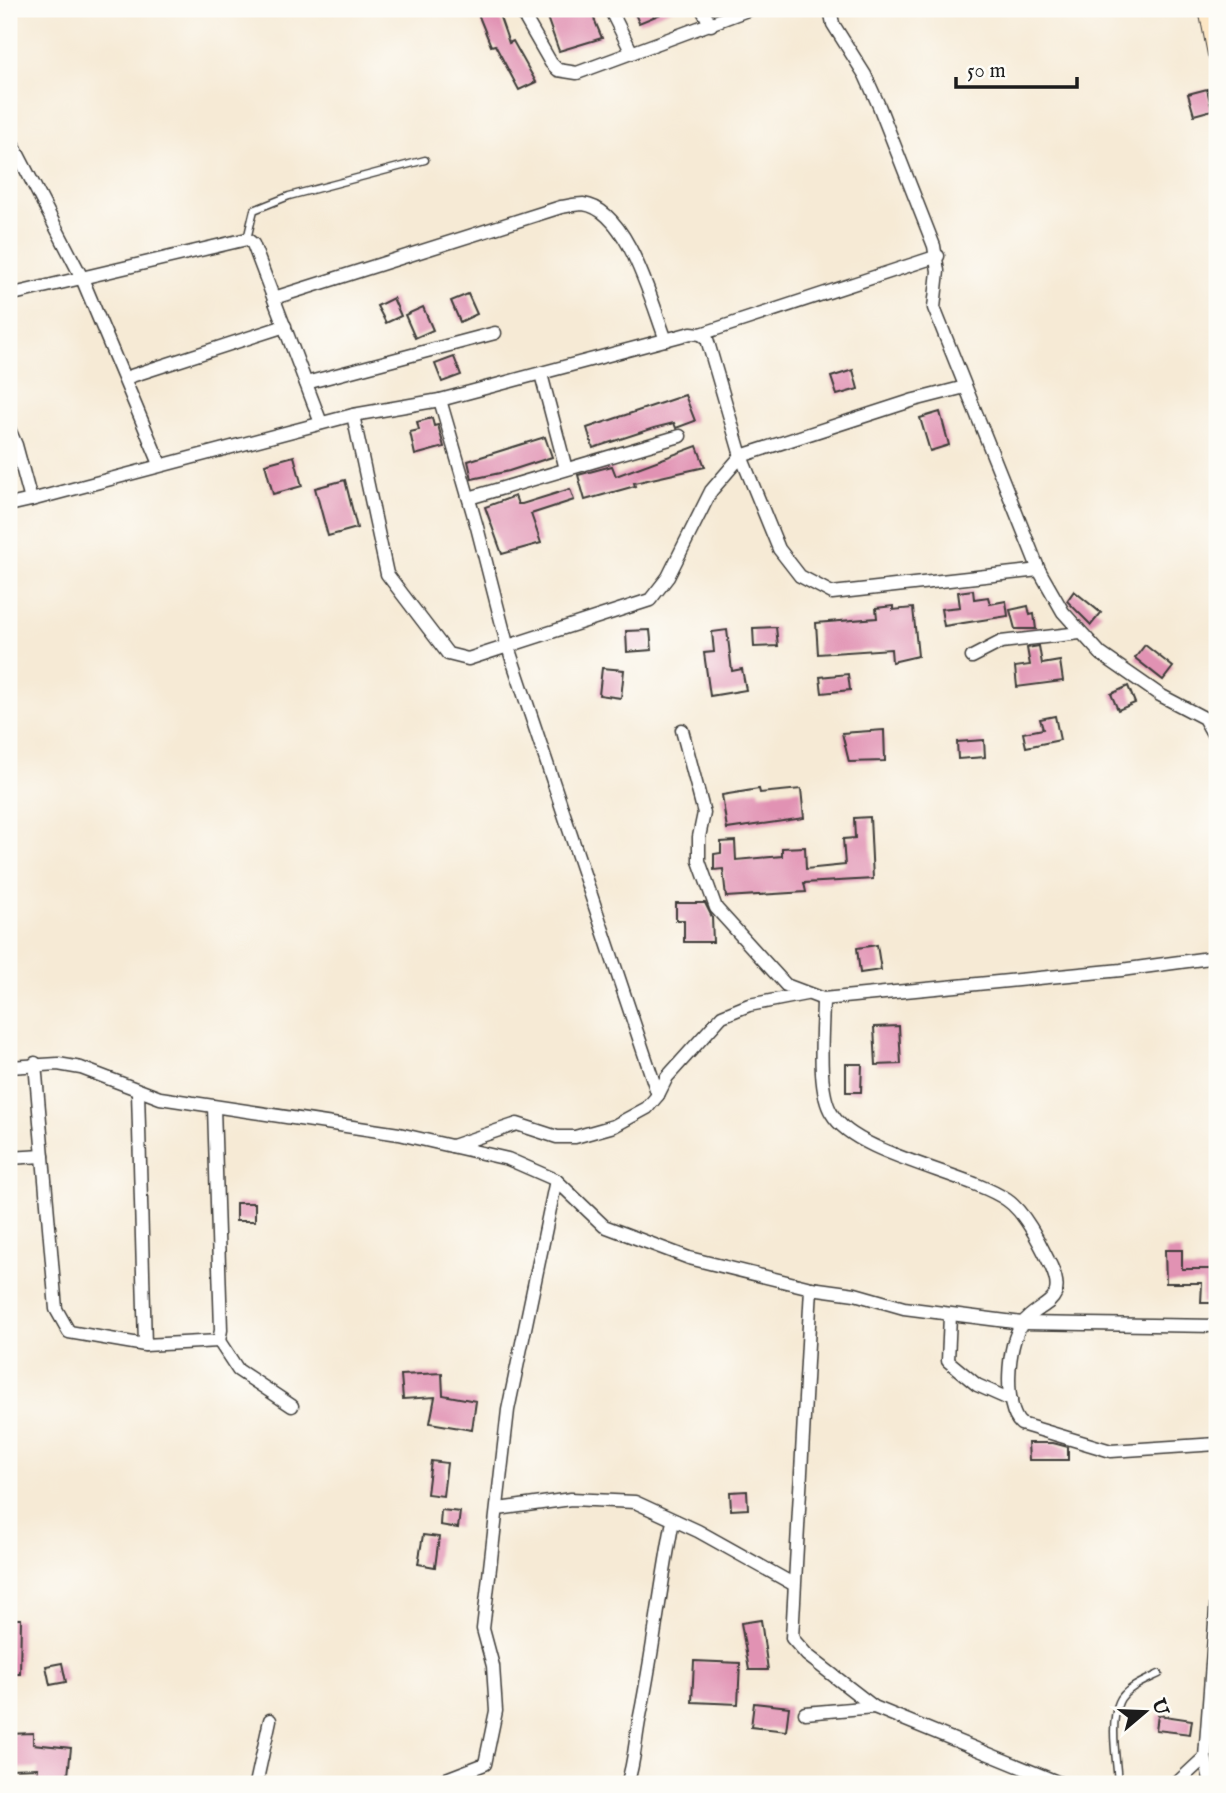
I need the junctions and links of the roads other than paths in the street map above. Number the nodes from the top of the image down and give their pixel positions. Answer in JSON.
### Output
{"nodes":[{"id":1,"x":520,"y":9,"type":"edge"},
{"id":2,"x":610,"y":9,"type":"edge"},
{"id":3,"x":702,"y":9,"type":"edge"},
{"id":4,"x":750,"y":9,"type":"edge"},
{"id":5,"x":830,"y":9,"type":"edge"},
{"id":6,"x":1208,"y":9,"type":"edge"},
{"id":7,"x":711,"y":25,"type":"junction"},
{"id":8,"x":632,"y":53,"type":"junction"},
{"id":9,"x":1217,"y":54,"type":"edge"},
{"id":10,"x":9,"y":137,"type":"edge"},
{"id":11,"x":425,"y":160,"type":"dead end"},
{"id":12,"x":247,"y":239,"type":"junction"},
{"id":13,"x":938,"y":256,"type":"junction"},
{"id":14,"x":81,"y":276,"type":"junction"},
{"id":15,"x":9,"y":295,"type":"edge"},
{"id":16,"x":274,"y":298,"type":"junction"},
{"id":17,"x":285,"y":326,"type":"junction"},
{"id":18,"x":495,"y":333,"type":"dead end"},
{"id":19,"x":701,"y":334,"type":"junction"},
{"id":20,"x":666,"y":340,"type":"junction"},
{"id":21,"x":541,"y":374,"type":"junction"},
{"id":22,"x":125,"y":378,"type":"junction"},
{"id":23,"x":306,"y":383,"type":"junction"},
{"id":24,"x":965,"y":387,"type":"junction"},
{"id":25,"x":440,"y":400,"type":"junction"},
{"id":26,"x":353,"y":415,"type":"junction"},
{"id":27,"x":321,"y":423,"type":"junction"},
{"id":28,"x":9,"y":429,"type":"edge"},
{"id":29,"x":680,"y":436,"type":"dead end"},
{"id":30,"x":741,"y":456,"type":"junction"},
{"id":31,"x":160,"y":464,"type":"junction"},
{"id":32,"x":566,"y":469,"type":"junction"},
{"id":33,"x":469,"y":498,"type":"junction"},
{"id":34,"x":31,"y":500,"type":"junction"},
{"id":35,"x":9,"y":505,"type":"edge"},
{"id":36,"x":1039,"y":570,"type":"junction"},
{"id":37,"x":1080,"y":633,"type":"junction"},
{"id":38,"x":507,"y":644,"type":"junction"},
{"id":39,"x":972,"y":657,"type":"dead end"},
{"id":40,"x":682,"y":730,"type":"dead end"},
{"id":41,"x":1217,"y":741,"type":"edge"},
{"id":42,"x":1217,"y":957,"type":"edge"},
{"id":43,"x":806,"y":995,"type":"junction"},
{"id":44,"x":823,"y":999,"type":"junction"},
{"id":45,"x":35,"y":1063,"type":"junction"},
{"id":46,"x":9,"y":1067,"type":"edge"},
{"id":47,"x":138,"y":1093,"type":"junction"},
{"id":48,"x":658,"y":1096,"type":"junction"},
{"id":49,"x":215,"y":1107,"type":"junction"},
{"id":50,"x":452,"y":1146,"type":"junction"},
{"id":51,"x":43,"y":1156,"type":"junction"},
{"id":52,"x":9,"y":1158,"type":"edge"},
{"id":53,"x":556,"y":1180,"type":"junction"},
{"id":54,"x":811,"y":1288,"type":"junction"},
{"id":55,"x":950,"y":1315,"type":"junction"},
{"id":56,"x":1022,"y":1323,"type":"junction"},
{"id":57,"x":1217,"y":1325,"type":"edge"},
{"id":58,"x":219,"y":1341,"type":"junction"},
{"id":59,"x":145,"y":1345,"type":"junction"},
{"id":60,"x":1011,"y":1400,"type":"junction"},
{"id":61,"x":292,"y":1406,"type":"dead end"},
{"id":62,"x":1217,"y":1444,"type":"edge"},
{"id":63,"x":498,"y":1509,"type":"junction"},
{"id":64,"x":676,"y":1521,"type":"junction"},
{"id":65,"x":793,"y":1584,"type":"junction"},
{"id":66,"x":1217,"y":1596,"type":"edge"},
{"id":67,"x":1216,"y":1629,"type":"edge"},
{"id":68,"x":1159,"y":1674,"type":"dead end"},
{"id":69,"x":874,"y":1707,"type":"junction"},
{"id":70,"x":805,"y":1713,"type":"dead end"},
{"id":71,"x":270,"y":1720,"type":"dead end"},
{"id":72,"x":1205,"y":1756,"type":"junction"},
{"id":73,"x":256,"y":1784,"type":"edge"},
{"id":74,"x":433,"y":1784,"type":"edge"},
{"id":75,"x":627,"y":1784,"type":"edge"},
{"id":76,"x":1062,"y":1784,"type":"edge"},
{"id":77,"x":1118,"y":1784,"type":"edge"},
{"id":78,"x":1176,"y":1784,"type":"edge"},
{"id":79,"x":1211,"y":1784,"type":"edge"}],
"edges":[{"from":1,"to":8,"type":"street"},
{"from":2,"to":8,"type":"street"},
{"from":3,"to":7,"type":"street"},
{"from":4,"to":7,"type":"street"},
{"from":5,"to":13,"type":"street"},
{"from":6,"to":9,"type":"street"},
{"from":7,"to":8,"type":"street"},
{"from":10,"to":14,"type":"street"},
{"from":11,"to":12,"type":"lane"},
{"from":12,"to":14,"type":"street"},
{"from":12,"to":16,"type":"street"},
{"from":13,"to":19,"type":"street"},
{"from":13,"to":24,"type":"street"},
{"from":14,"to":15,"type":"street"},
{"from":14,"to":22,"type":"street"},
{"from":16,"to":17,"type":"street"},
{"from":16,"to":20,"type":"street"},
{"from":17,"to":22,"type":"street"},
{"from":17,"to":23,"type":"street"},
{"from":18,"to":23,"type":"street"},
{"from":19,"to":20,"type":"street"},
{"from":19,"to":30,"type":"street"},
{"from":20,"to":21,"type":"street"},
{"from":21,"to":25,"type":"street"},
{"from":21,"to":32,"type":"street"},
{"from":22,"to":31,"type":"street"},
{"from":23,"to":27,"type":"street"},
{"from":24,"to":30,"type":"street"},
{"from":24,"to":36,"type":"street"},
{"from":25,"to":26,"type":"street"},
{"from":25,"to":33,"type":"street"},
{"from":26,"to":27,"type":"street"},
{"from":26,"to":38,"type":"street"},
{"from":27,"to":31,"type":"street"},
{"from":28,"to":34,"type":"street"},
{"from":29,"to":32,"type":"street"},
{"from":30,"to":36,"type":"street"},
{"from":30,"to":38,"type":"street"},
{"from":31,"to":34,"type":"street"},
{"from":32,"to":33,"type":"street"},
{"from":33,"to":38,"type":"street"},
{"from":34,"to":35,"type":"street"},
{"from":36,"to":37,"type":"street"},
{"from":37,"to":39,"type":"street"},
{"from":37,"to":41,"type":"street"},
{"from":38,"to":48,"type":"street"},
{"from":40,"to":43,"type":"street"},
{"from":42,"to":44,"type":"street"},
{"from":43,"to":44,"type":"street"},
{"from":43,"to":48,"type":"street"},
{"from":44,"to":56,"type":"street"},
{"from":45,"to":46,"type":"street"},
{"from":45,"to":47,"type":"street"},
{"from":45,"to":51,"type":"street"},
{"from":47,"to":49,"type":"street"},
{"from":47,"to":59,"type":"street"},
{"from":48,"to":50,"type":"street"},
{"from":49,"to":50,"type":"street"},
{"from":49,"to":58,"type":"street"},
{"from":50,"to":53,"type":"street"},
{"from":51,"to":52,"type":"street"},
{"from":51,"to":59,"type":"street"},
{"from":53,"to":54,"type":"street"},
{"from":53,"to":63,"type":"street"},
{"from":54,"to":55,"type":"street"},
{"from":54,"to":65,"type":"street"},
{"from":55,"to":56,"type":"street"},
{"from":55,"to":60,"type":"street"},
{"from":56,"to":57,"type":"street"},
{"from":56,"to":60,"type":"street"},
{"from":58,"to":59,"type":"street"},
{"from":58,"to":61,"type":"street"},
{"from":60,"to":62,"type":"street"},
{"from":63,"to":64,"type":"street"},
{"from":63,"to":74,"type":"street"},
{"from":64,"to":65,"type":"street"},
{"from":64,"to":75,"type":"street"},
{"from":65,"to":69,"type":"street"},
{"from":66,"to":67,"type":"street"},
{"from":67,"to":72,"type":"street"},
{"from":68,"to":77,"type":"lane"},
{"from":69,"to":70,"type":"street"},
{"from":69,"to":76,"type":"street"},
{"from":71,"to":73,"type":"street"},
{"from":72,"to":78,"type":"street"},
{"from":72,"to":79,"type":"street"}]}
